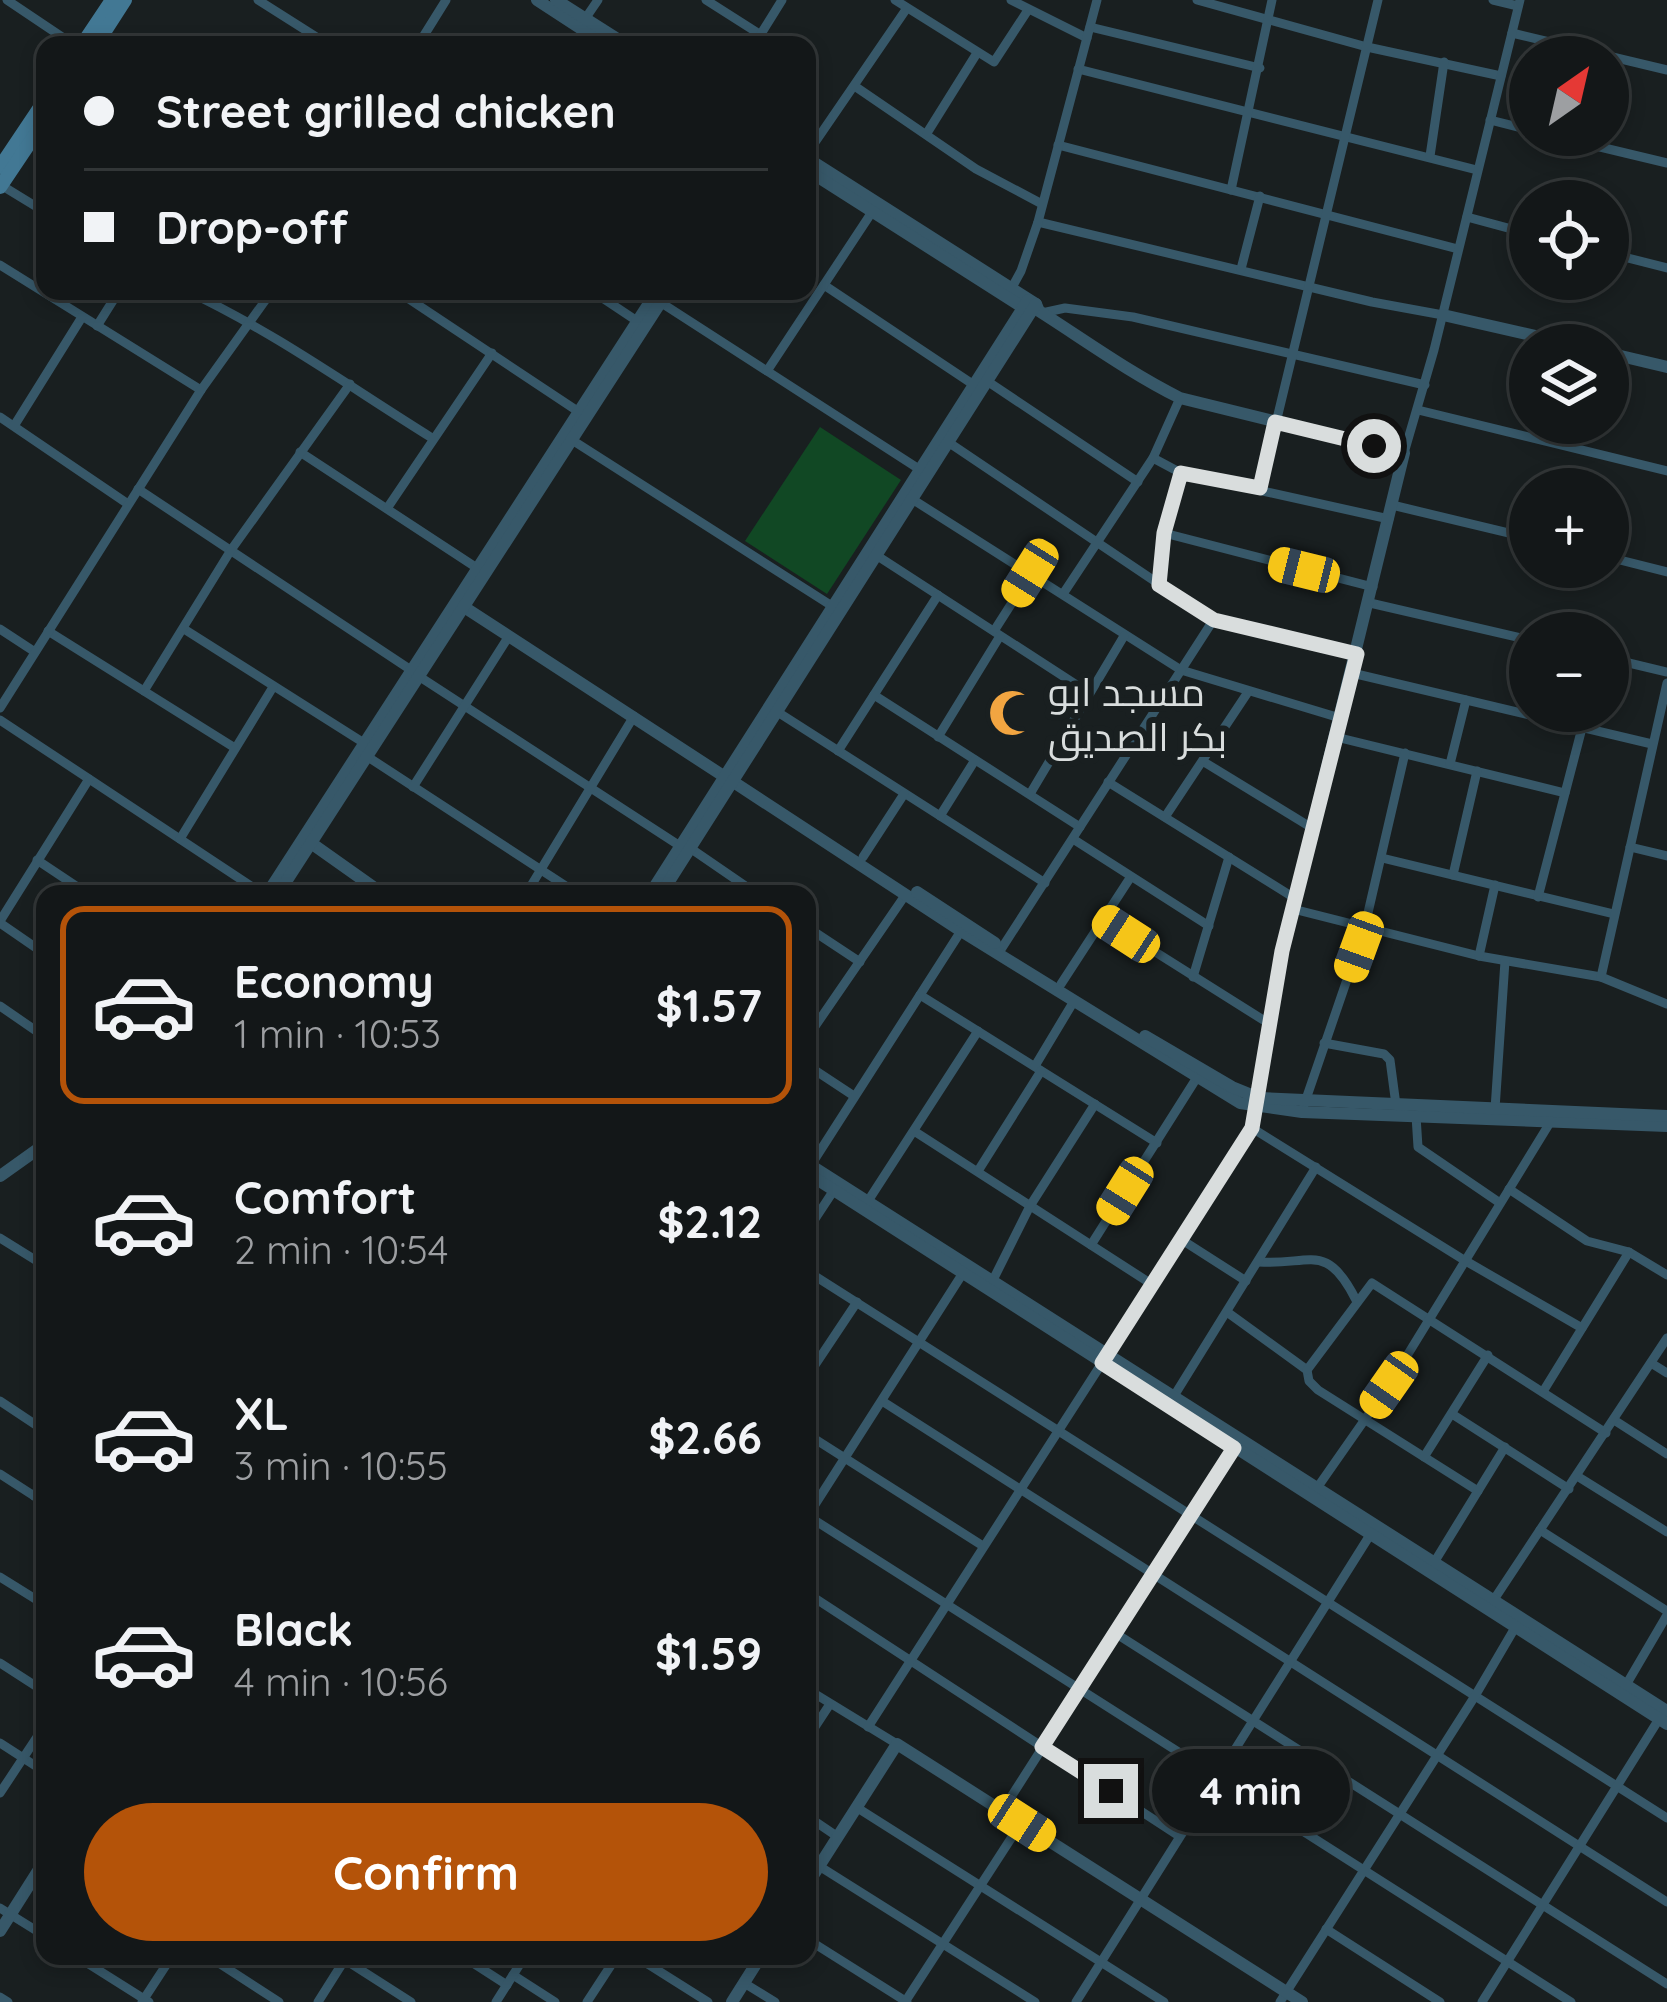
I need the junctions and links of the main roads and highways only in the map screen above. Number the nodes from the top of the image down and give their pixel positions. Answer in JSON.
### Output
{"nodes":[{"id":1,"x":112,"y":0,"type":"edge"},
{"id":2,"x":125,"y":0,"type":"edge"},
{"id":3,"x":85,"y":36,"type":"edge"},
{"id":4,"x":101,"y":36,"type":"edge"},
{"id":5,"x":36,"y":112,"type":"edge"},
{"id":6,"x":36,"y":134,"type":"edge"},
{"id":7,"x":3,"y":156,"type":"edge"},
{"id":8,"x":1,"y":186,"type":"edge"}],
"edges":[{"from":1,"to":3,"type":"main road"},
{"from":2,"to":4,"type":"main road"},
{"from":5,"to":7,"type":"main road"},
{"from":6,"to":8,"type":"main road"}]}
